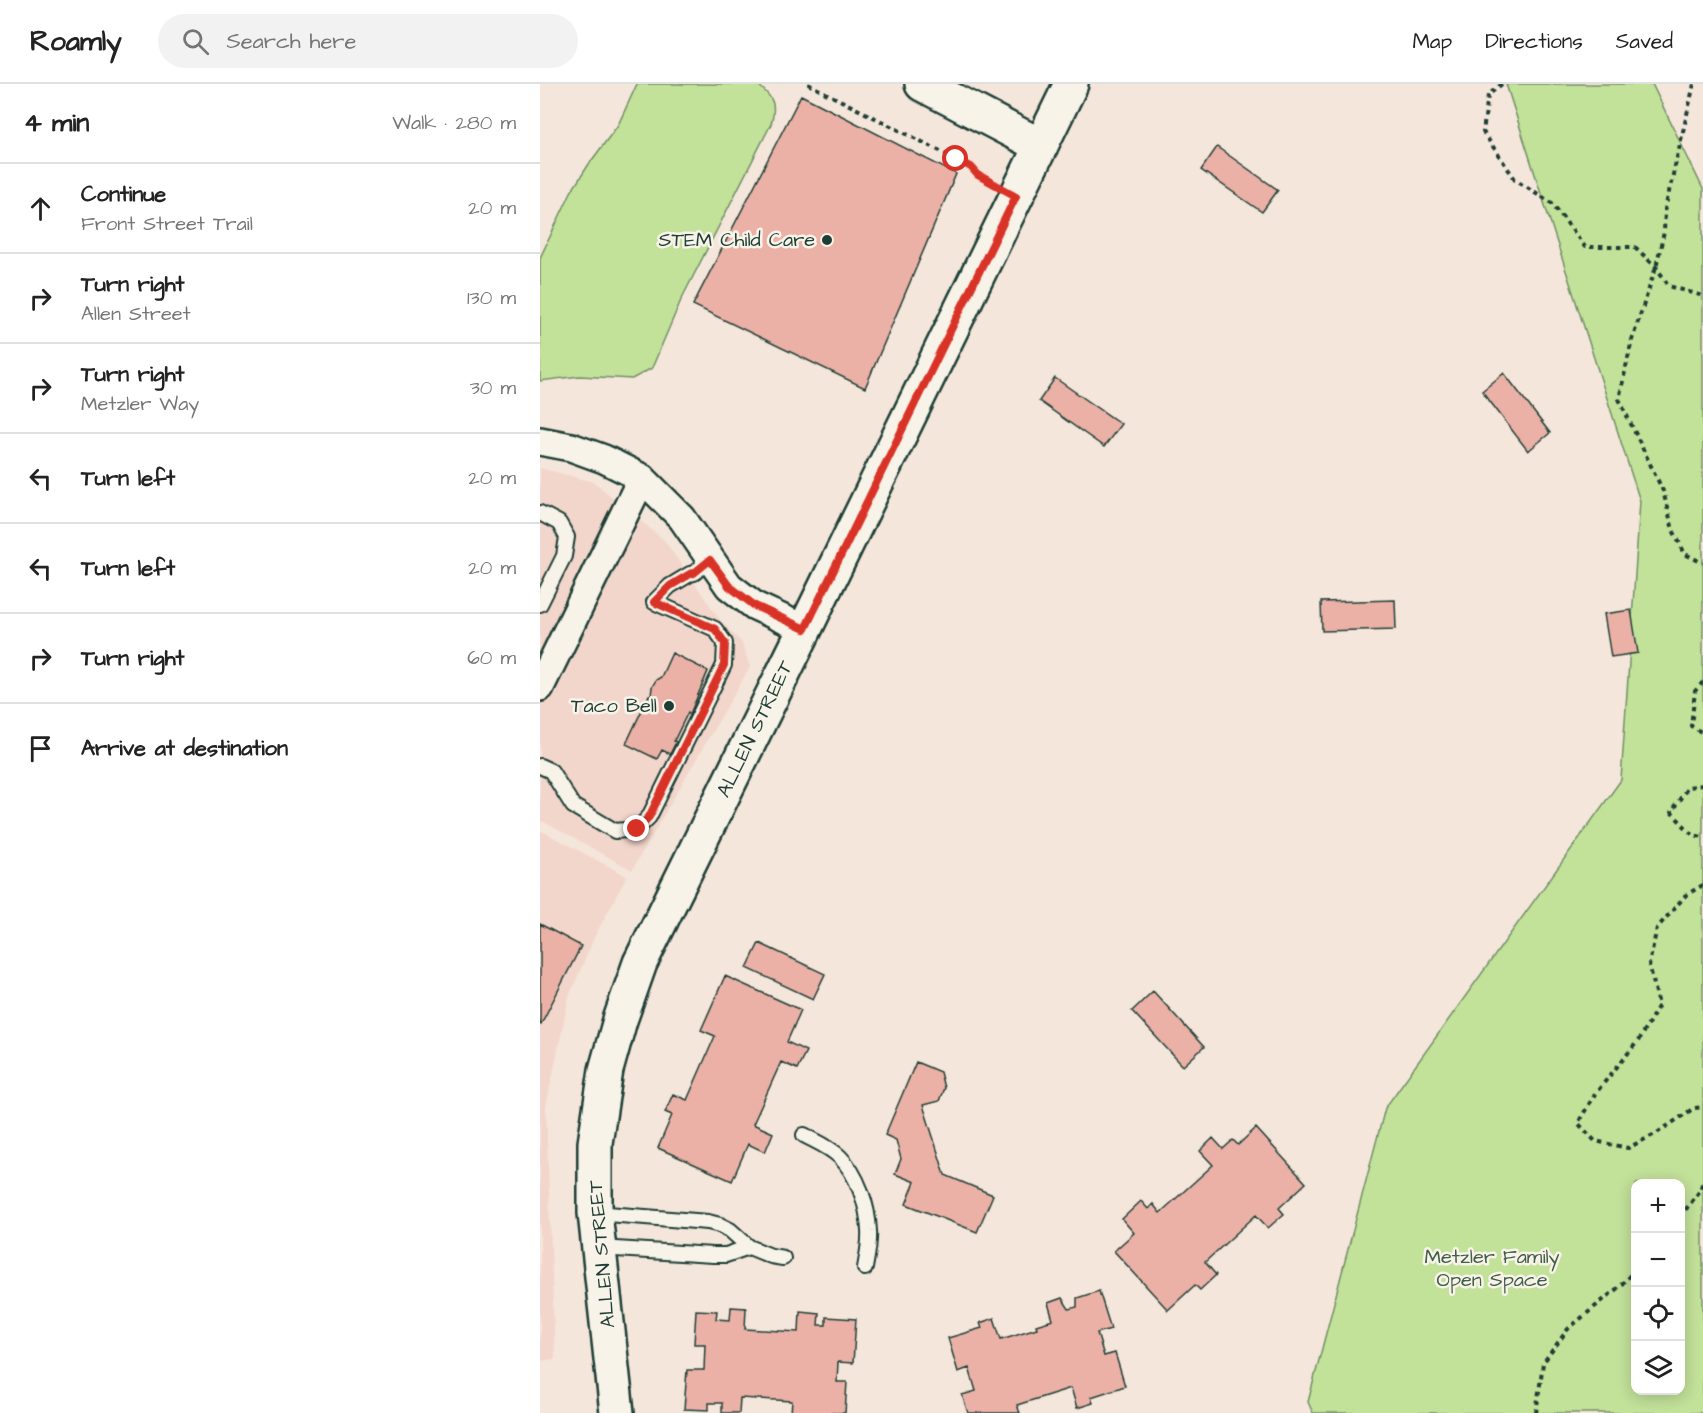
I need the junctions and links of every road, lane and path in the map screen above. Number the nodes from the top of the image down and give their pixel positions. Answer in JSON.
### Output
{"nodes":[{"id":1,"x":808,"y":84,"type":"edge"},
{"id":2,"x":922,"y":84,"type":"edge"},
{"id":3,"x":1071,"y":84,"type":"edge"},
{"id":4,"x":1502,"y":84,"type":"edge"},
{"id":5,"x":1694,"y":84,"type":"edge"},
{"id":6,"x":1041,"y":146,"type":"junction"},
{"id":7,"x":1016,"y":196,"type":"junction"},
{"id":8,"x":1656,"y":267,"type":"junction"},
{"id":9,"x":1703,"y":296,"type":"edge"},
{"id":10,"x":540,"y":441,"type":"edge"},
{"id":11,"x":642,"y":478,"type":"junction"},
{"id":12,"x":540,"y":513,"type":"edge"},
{"id":13,"x":710,"y":560,"type":"junction"},
{"id":14,"x":1703,"y":563,"type":"edge"},
{"id":15,"x":540,"y":604,"type":"edge"},
{"id":16,"x":805,"y":629,"type":"junction"},
{"id":17,"x":1703,"y":682,"type":"edge"},
{"id":18,"x":540,"y":687,"type":"edge"},
{"id":19,"x":1703,"y":733,"type":"edge"},
{"id":20,"x":540,"y":766,"type":"edge"},
{"id":21,"x":1703,"y":785,"type":"edge"},
{"id":22,"x":1703,"y":837,"type":"edge"},
{"id":23,"x":1703,"y":885,"type":"edge"},
{"id":24,"x":1703,"y":1107,"type":"edge"},
{"id":25,"x":804,"y":1135,"type":"dead end"},
{"id":26,"x":1703,"y":1182,"type":"edge"},
{"id":27,"x":1685,"y":1210,"type":"edge"},
{"id":28,"x":595,"y":1214,"type":"junction"},
{"id":29,"x":749,"y":1247,"type":"junction"},
{"id":30,"x":598,"y":1248,"type":"junction"},
{"id":31,"x":783,"y":1258,"type":"dead end"},
{"id":32,"x":865,"y":1268,"type":"dead end"},
{"id":33,"x":1631,"y":1274,"type":"edge"},
{"id":34,"x":617,"y":1413,"type":"edge"},
{"id":35,"x":1536,"y":1413,"type":"edge"}],
"edges":[{"from":1,"to":7,"type":"path"},
{"from":2,"to":6,"type":"street"},
{"from":3,"to":6,"type":"street","name":"ALLEN STREET"},
{"from":4,"to":8,"type":"path"},
{"from":5,"to":8,"type":"path"},
{"from":6,"to":7,"type":"street","name":"ALLEN STREET"},
{"from":7,"to":16,"type":"street","name":"ALLEN STREET"},
{"from":8,"to":9,"type":"path"},
{"from":8,"to":14,"type":"path"},
{"from":10,"to":11,"type":"street"},
{"from":11,"to":13,"type":"street"},
{"from":11,"to":18,"type":"street"},
{"from":12,"to":15,"type":"lane"},
{"from":13,"to":16,"type":"street"},
{"from":13,"to":20,"type":"lane"},
{"from":16,"to":28,"type":"street","name":"ALLEN STREET"},
{"from":17,"to":19,"type":"path"},
{"from":21,"to":22,"type":"path"},
{"from":23,"to":24,"type":"path"},
{"from":25,"to":32,"type":"lane"},
{"from":26,"to":27,"type":"path"},
{"from":28,"to":29,"type":"lane"},
{"from":28,"to":30,"type":"street","name":"ALLEN STREET"},
{"from":29,"to":30,"type":"lane"},
{"from":29,"to":31,"type":"lane"},
{"from":30,"to":34,"type":"street","name":"ALLEN STREET"},
{"from":33,"to":35,"type":"path"}]}
